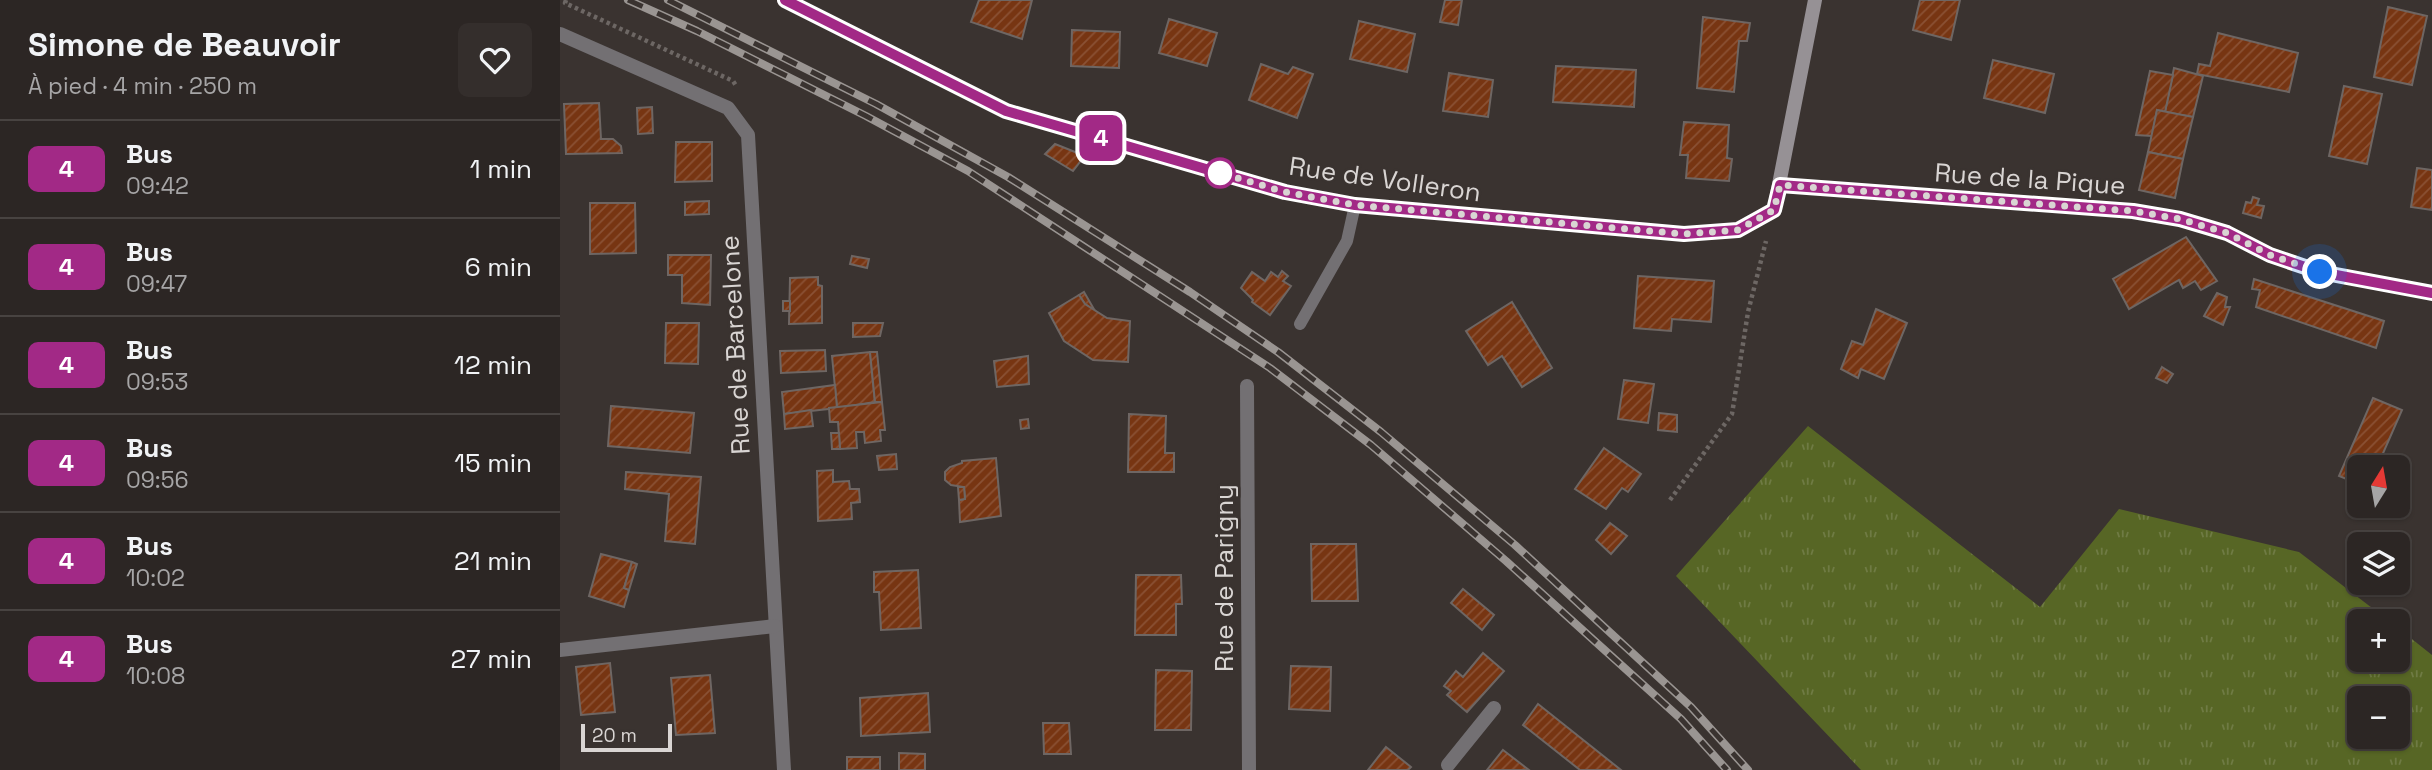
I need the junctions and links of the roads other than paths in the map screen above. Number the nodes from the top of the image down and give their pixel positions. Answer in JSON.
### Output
{"nodes":[{"id":1,"x":785,"y":0,"type":"edge"},
{"id":2,"x":1815,"y":0,"type":"edge"},
{"id":3,"x":560,"y":34,"type":"edge"},
{"id":4,"x":1780,"y":185,"type":"junction"},
{"id":5,"x":1355,"y":205,"type":"junction"},
{"id":6,"x":2432,"y":293,"type":"edge"},
{"id":7,"x":1300,"y":324,"type":"dead end"},
{"id":8,"x":1247,"y":386,"type":"dead end"},
{"id":9,"x":775,"y":626,"type":"junction"},
{"id":10,"x":560,"y":650,"type":"edge"},
{"id":11,"x":1494,"y":708,"type":"dead end"},
{"id":12,"x":1449,"y":768,"type":"edge"},
{"id":13,"x":784,"y":770,"type":"edge"},
{"id":14,"x":1249,"y":770,"type":"edge"}],
"edges":[{"from":1,"to":5,"type":"street","name":"Rue de Volleron"},
{"from":2,"to":4,"type":"street"},
{"from":3,"to":9,"type":"street","name":"Rue de Barcelone"},
{"from":4,"to":5,"type":"street","name":"Rue de Volleron"},
{"from":4,"to":6,"type":"street","name":"Rue de la Pique"},
{"from":5,"to":7,"type":"lane"},
{"from":8,"to":14,"type":"street","name":"Rue de Parigny"},
{"from":9,"to":10,"type":"street"},
{"from":9,"to":13,"type":"street","name":"Rue de Barcelone"},
{"from":11,"to":12,"type":"street"}]}
